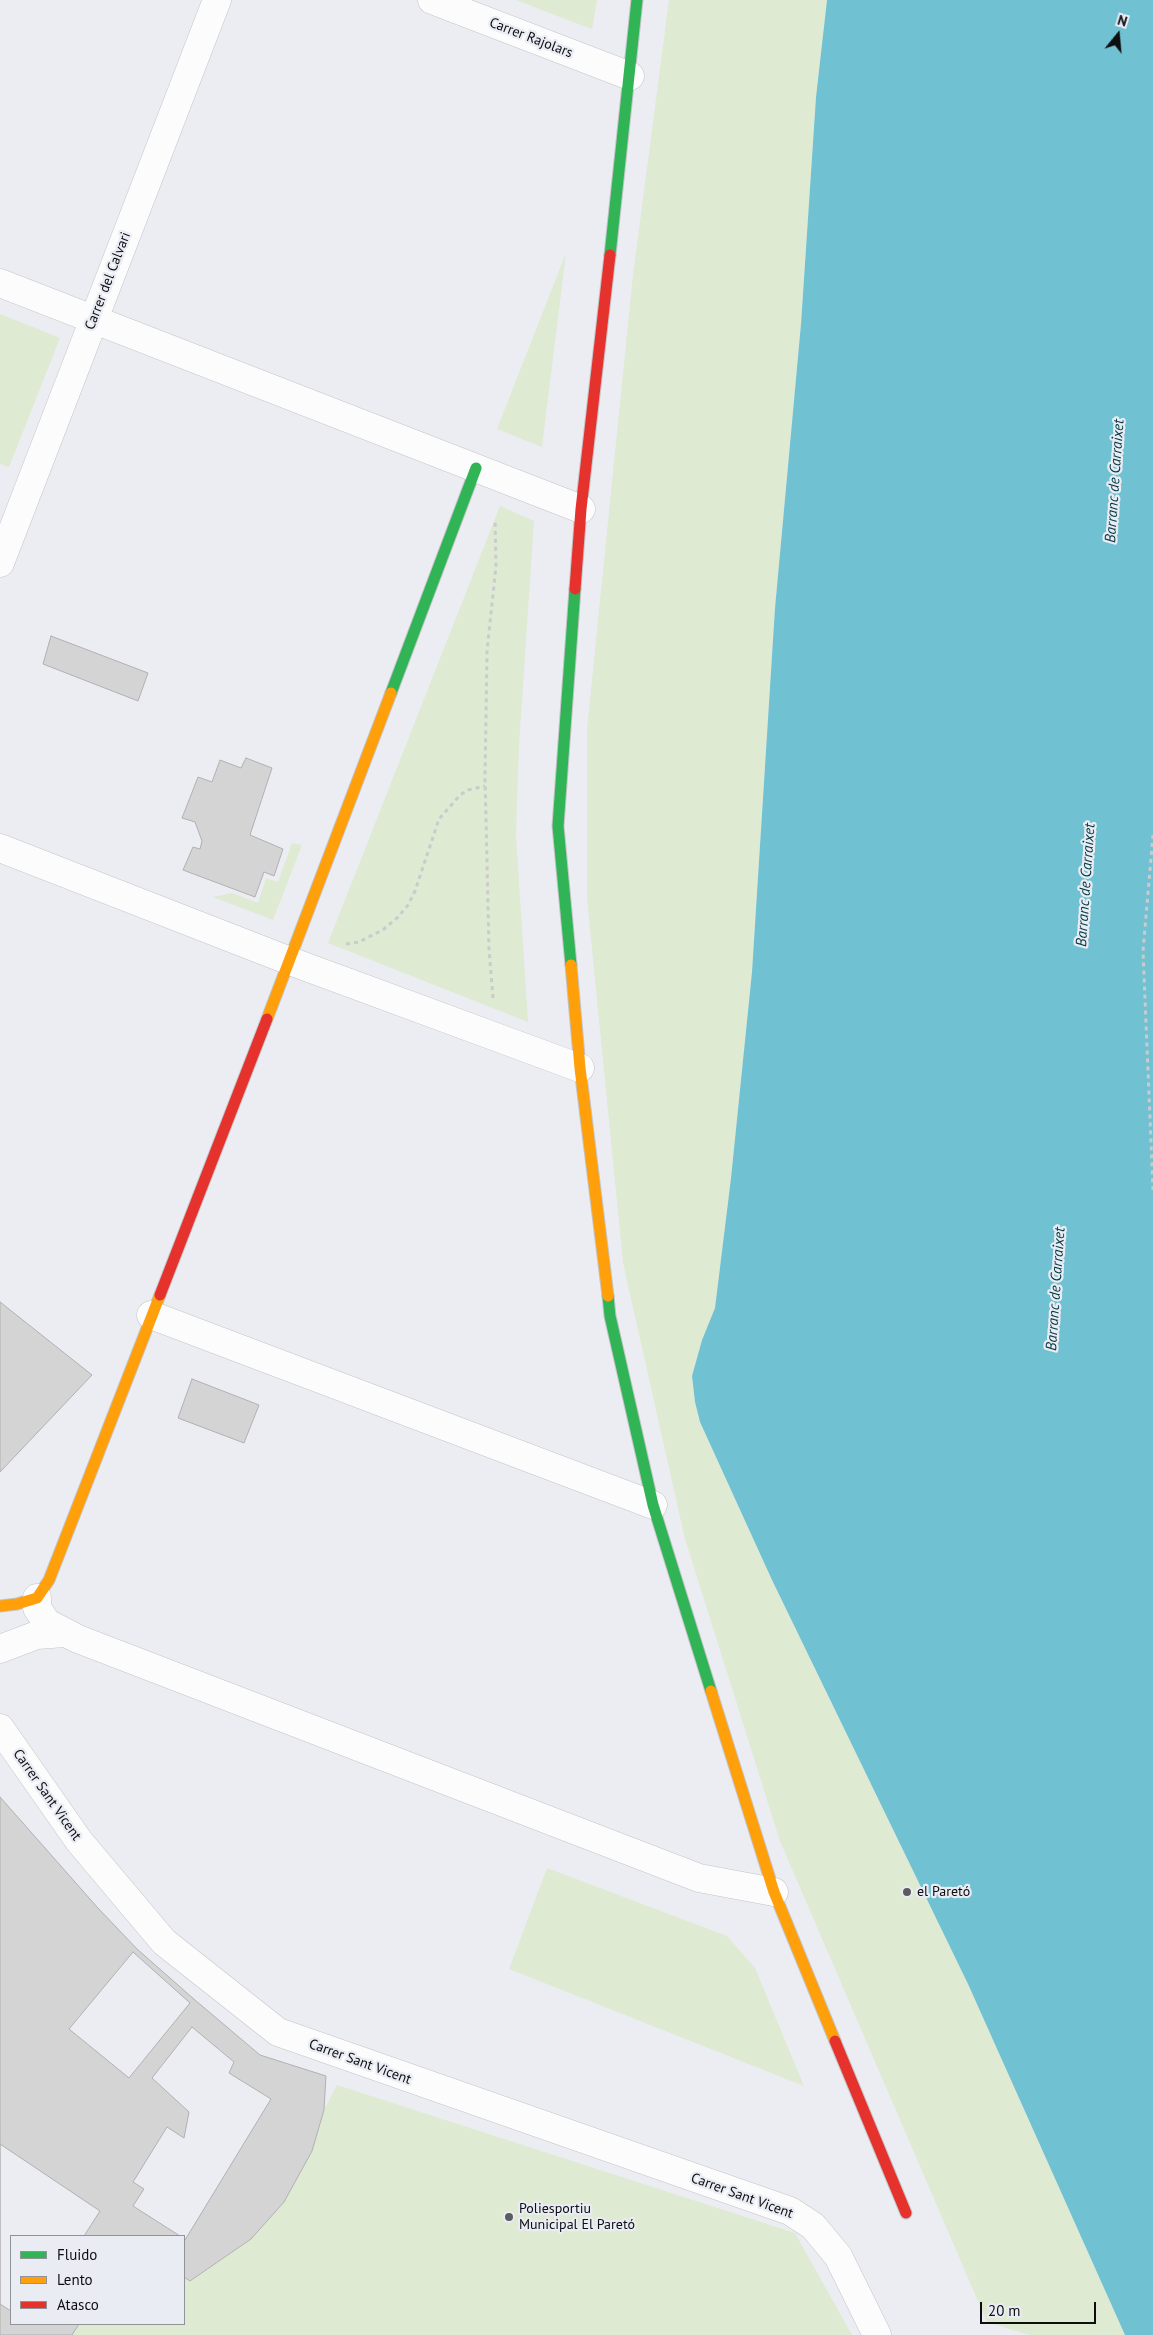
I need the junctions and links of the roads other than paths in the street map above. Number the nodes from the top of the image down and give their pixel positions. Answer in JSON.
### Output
{"nodes":[{"id":1,"x":217,"y":0,"type":"edge"},
{"id":2,"x":432,"y":0,"type":"edge"},
{"id":3,"x":636,"y":0,"type":"edge"},
{"id":4,"x":630,"y":76,"type":"junction"},
{"id":5,"x":0,"y":283,"type":"edge"},
{"id":6,"x":92,"y":321,"type":"junction"},
{"id":7,"x":476,"y":468,"type":"junction"},
{"id":8,"x":581,"y":509,"type":"junction"},
{"id":9,"x":0,"y":563,"type":"edge"},
{"id":10,"x":0,"y":848,"type":"edge"},
{"id":11,"x":290,"y":961,"type":"junction"},
{"id":12,"x":580,"y":1068,"type":"junction"},
{"id":13,"x":151,"y":1315,"type":"junction"},
{"id":14,"x":653,"y":1505,"type":"junction"},
{"id":15,"x":37,"y":1598,"type":"junction"},
{"id":16,"x":0,"y":1606,"type":"edge"},
{"id":17,"x":64,"y":1633,"type":"junction"},
{"id":18,"x":0,"y":1649,"type":"edge"},
{"id":19,"x":0,"y":1728,"type":"edge"},
{"id":20,"x":774,"y":1892,"type":"junction"},
{"id":21,"x":906,"y":2213,"type":"dead end"},
{"id":22,"x":877,"y":2335,"type":"edge"}],
"edges":[{"from":1,"to":6,"type":"street","name":"Carrer del Calvari"},
{"from":2,"to":4,"type":"street","name":"Carrer Rajolars"},
{"from":3,"to":4,"type":"street"},
{"from":4,"to":8,"type":"street"},
{"from":5,"to":6,"type":"street"},
{"from":6,"to":7,"type":"street"},
{"from":6,"to":9,"type":"street","name":"Carrer del Calvari"},
{"from":7,"to":8,"type":"street"},
{"from":7,"to":11,"type":"street"},
{"from":8,"to":12,"type":"street"},
{"from":10,"to":11,"type":"street"},
{"from":11,"to":12,"type":"street"},
{"from":11,"to":13,"type":"street"},
{"from":12,"to":14,"type":"street"},
{"from":13,"to":14,"type":"street"},
{"from":13,"to":15,"type":"street"},
{"from":14,"to":20,"type":"street"},
{"from":15,"to":16,"type":"street"},
{"from":15,"to":17,"type":"street"},
{"from":17,"to":18,"type":"street"},
{"from":17,"to":20,"type":"street"},
{"from":19,"to":22,"type":"street","name":"Carrer Sant Vicent"},
{"from":20,"to":21,"type":"street"}]}
